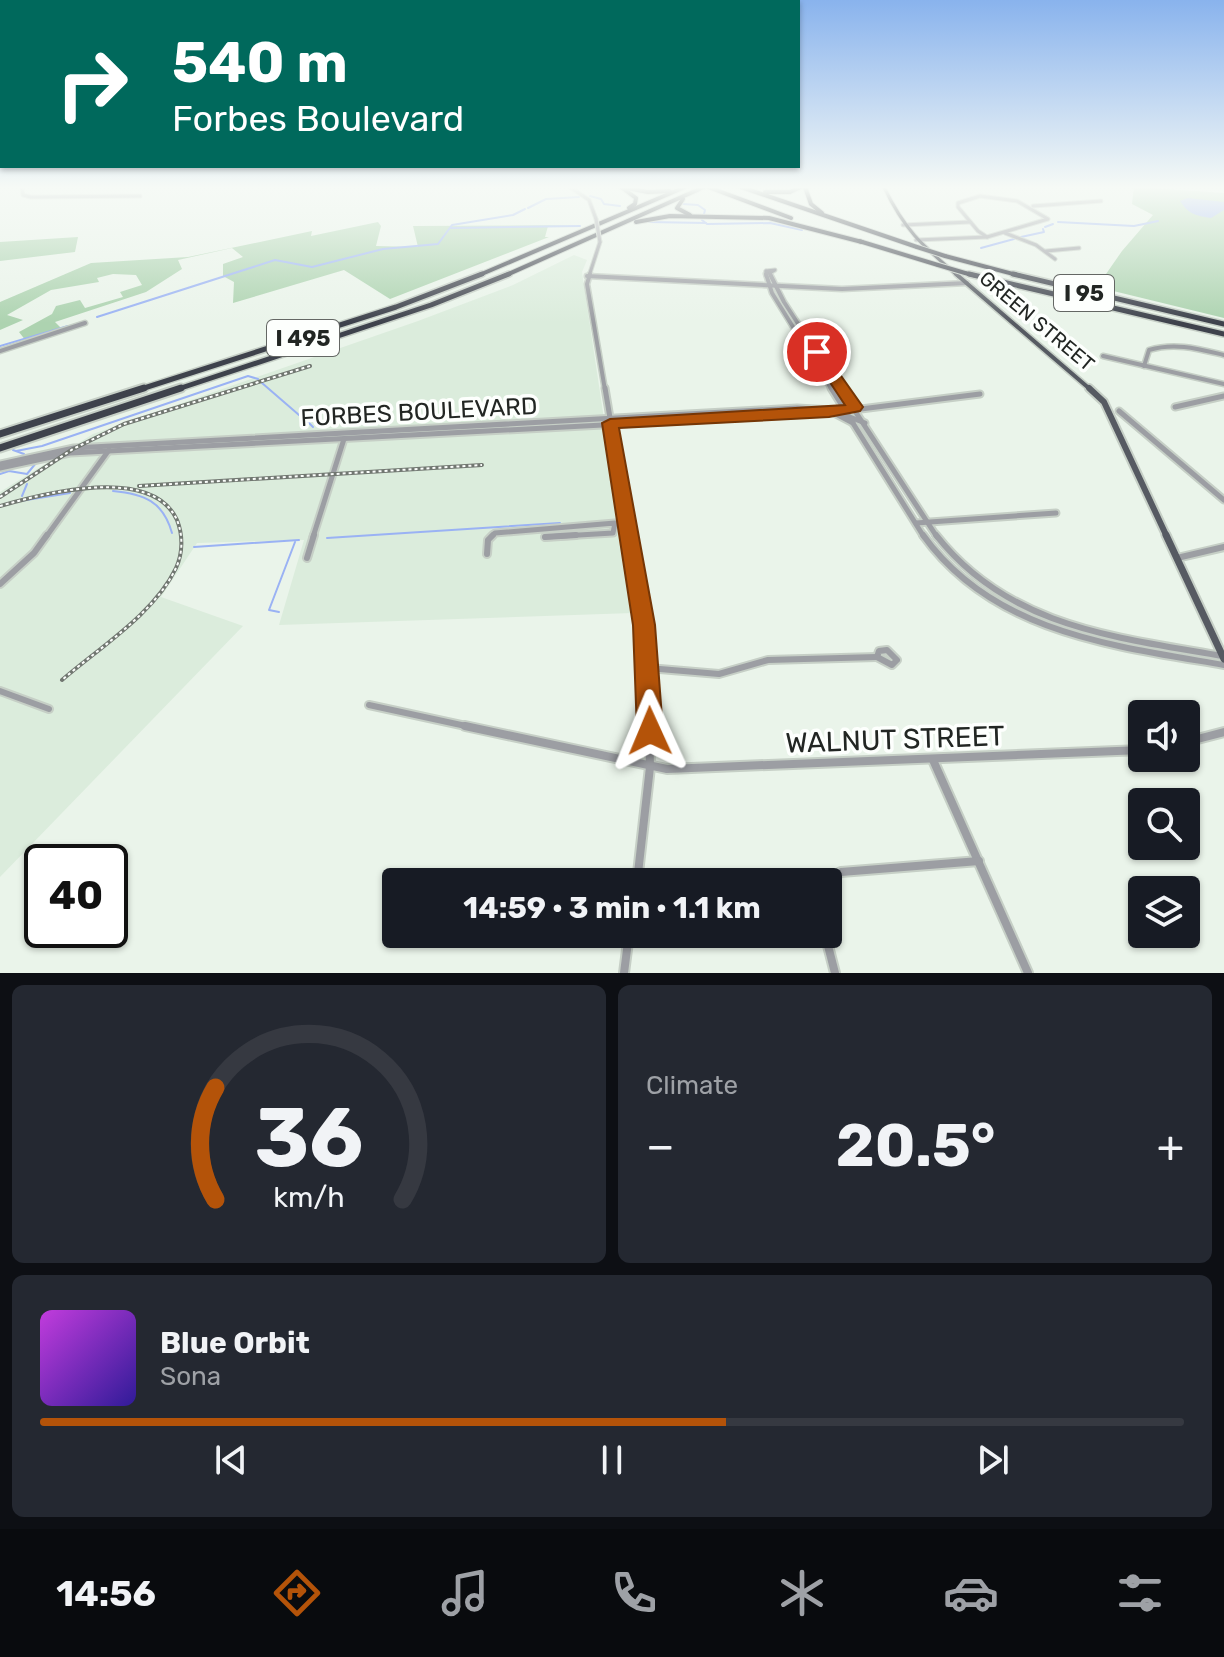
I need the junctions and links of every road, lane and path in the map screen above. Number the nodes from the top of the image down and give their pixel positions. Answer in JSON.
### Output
{"nodes":[{"id":1,"x":575,"y":232,"type":"edge"},
{"id":2,"x":599,"y":232,"type":"edge"},
{"id":3,"x":603,"y":232,"type":"edge"},
{"id":4,"x":827,"y":232,"type":"edge"},
{"id":5,"x":835,"y":232,"type":"edge"},
{"id":6,"x":870,"y":232,"type":"edge"},
{"id":7,"x":909,"y":232,"type":"edge"},
{"id":8,"x":983,"y":232,"type":"edge"},
{"id":9,"x":1005,"y":233,"type":"joint"},
{"id":10,"x":988,"y":237,"type":"junction"},
{"id":11,"x":916,"y":240,"type":"junction"},
{"id":12,"x":862,"y":242,"type":"junction"},
{"id":13,"x":1079,"y":248,"type":"dead end"},
{"id":14,"x":1045,"y":251,"type":"junction"},
{"id":15,"x":1055,"y":259,"type":"dead end"},
{"id":16,"x":587,"y":276,"type":"junction"},
{"id":17,"x":967,"y":283,"type":"junction"},
{"id":18,"x":768,"y":285,"type":"junction"},
{"id":19,"x":774,"y":285,"type":"junction"},
{"id":20,"x":85,"y":323,"type":"dead end"},
{"id":21,"x":1224,"y":324,"type":"edge"},
{"id":22,"x":1224,"y":334,"type":"edge"},
{"id":23,"x":0,"y":351,"type":"edge"},
{"id":24,"x":1224,"y":355,"type":"edge"},
{"id":25,"x":1103,"y":356,"type":"dead end"},
{"id":26,"x":1144,"y":366,"type":"junction"},
{"id":27,"x":1224,"y":384,"type":"edge"},
{"id":28,"x":837,"y":393,"type":"junction"},
{"id":29,"x":980,"y":394,"type":"dead end"},
{"id":30,"x":1224,"y":396,"type":"edge"},
{"id":31,"x":855,"y":407,"type":"junction"},
{"id":32,"x":1175,"y":407,"type":"dead end"},
{"id":33,"x":814,"y":408,"type":"junction"},
{"id":34,"x":846,"y":411,"type":"junction"},
{"id":35,"x":1119,"y":411,"type":"dead end"},
{"id":36,"x":829,"y":413,"type":"junction"},
{"id":37,"x":609,"y":422,"type":"junction"},
{"id":38,"x":865,"y":423,"type":"junction"},
{"id":39,"x":857,"y":425,"type":"junction"},
{"id":40,"x":0,"y":434,"type":"edge"},
{"id":41,"x":344,"y":436,"type":"junction"},
{"id":42,"x":0,"y":448,"type":"edge"},
{"id":43,"x":110,"y":449,"type":"junction"},
{"id":44,"x":0,"y":466,"type":"edge"},
{"id":45,"x":1224,"y":500,"type":"edge"},
{"id":46,"x":1056,"y":513,"type":"dead end"},
{"id":47,"x":627,"y":522,"type":"junction"},
{"id":48,"x":927,"y":522,"type":"junction"},
{"id":49,"x":615,"y":523,"type":"junction"},
{"id":50,"x":916,"y":523,"type":"junction"},
{"id":51,"x":545,"y":537,"type":"dead end"},
{"id":52,"x":1224,"y":547,"type":"edge"},
{"id":53,"x":487,"y":554,"type":"dead end"},
{"id":54,"x":307,"y":558,"type":"dead end"},
{"id":55,"x":1177,"y":558,"type":"junction"},
{"id":56,"x":0,"y":584,"type":"edge"},
{"id":57,"x":877,"y":657,"type":"dead end"},
{"id":58,"x":1223,"y":657,"type":"edge"},
{"id":59,"x":1224,"y":665,"type":"edge"},
{"id":60,"x":648,"y":668,"type":"junction"},
{"id":61,"x":0,"y":691,"type":"edge"},
{"id":62,"x":369,"y":705,"type":"dead end"},
{"id":63,"x":49,"y":709,"type":"dead end"},
{"id":64,"x":1224,"y":732,"type":"edge"},
{"id":65,"x":1200,"y":738,"type":"edge"},
{"id":66,"x":1128,"y":751,"type":"edge"},
{"id":67,"x":933,"y":760,"type":"junction"},
{"id":68,"x":650,"y":767,"type":"junction"},
{"id":69,"x":979,"y":861,"type":"junction"},
{"id":70,"x":639,"y":868,"type":"edge"},
{"id":71,"x":842,"y":872,"type":"edge"},
{"id":72,"x":627,"y":948,"type":"edge"},
{"id":73,"x":829,"y":948,"type":"edge"},
{"id":74,"x":624,"y":973,"type":"edge"},
{"id":75,"x":835,"y":973,"type":"edge"},
{"id":76,"x":1028,"y":973,"type":"edge"}],
"edges":[{"from":1,"to":40,"type":"highway","number":"I 495"},
{"from":2,"to":16,"type":"street","bridge":true},
{"from":3,"to":42,"type":"highway","number":"I 495"},
{"from":4,"to":12,"type":"highway"},
{"from":5,"to":12,"type":"highway","number":"I 95"},
{"from":6,"to":21,"type":"highway","number":"I 95","bridge":true},
{"from":7,"to":11,"type":"main road","name":"GREEN STREET"},
{"from":8,"to":10,"type":"street"},
{"from":9,"to":10,"type":"street"},
{"from":9,"to":14,"type":"street"},
{"from":10,"to":11,"type":"street"},
{"from":11,"to":17,"type":"main road","name":"GREEN STREET"},
{"from":12,"to":22,"type":"highway","number":"I 95","bridge":true},
{"from":13,"to":14,"type":"street"},
{"from":14,"to":15,"type":"street"},
{"from":16,"to":18,"type":"street"},
{"from":16,"to":37,"type":"street"},
{"from":17,"to":19,"type":"street"},
{"from":17,"to":55,"type":"main road","name":"GREEN STREET"},
{"from":18,"to":19,"type":"street"},
{"from":18,"to":19,"type":"street"},
{"from":18,"to":28,"type":"street"},
{"from":19,"to":31,"type":"street"},
{"from":20,"to":23,"type":"street"},
{"from":24,"to":26,"type":"street"},
{"from":25,"to":26,"type":"street"},
{"from":26,"to":27,"type":"street"},
{"from":28,"to":33,"type":"street"},
{"from":28,"to":34,"type":"street"},
{"from":29,"to":31,"type":"street"},
{"from":30,"to":32,"type":"street"},
{"from":31,"to":34,"type":"street"},
{"from":31,"to":38,"type":"street"},
{"from":33,"to":34,"type":"street","name":"FORBES BOULEVARD"},
{"from":33,"to":37,"type":"street","name":"FORBES BOULEVARD"},
{"from":34,"to":36,"type":"street","name":"FORBES BOULEVARD"},
{"from":34,"to":38,"type":"street","name":"FORBES BOULEVARD"},
{"from":34,"to":39,"type":"street"},
{"from":35,"to":45,"type":"street"},
{"from":36,"to":37,"type":"street","name":"FORBES BOULEVARD"},
{"from":36,"to":39,"type":"street","name":"FORBES BOULEVARD"},
{"from":37,"to":41,"type":"street","name":"FORBES BOULEVARD"},
{"from":37,"to":47,"type":"street"},
{"from":38,"to":48,"type":"street","name":"FORBES BOULEVARD"},
{"from":39,"to":50,"type":"street"},
{"from":41,"to":43,"type":"street","name":"FORBES BOULEVARD"},
{"from":41,"to":54,"type":"street"},
{"from":43,"to":44,"type":"street","name":"FORBES BOULEVARD"},
{"from":43,"to":56,"type":"street"},
{"from":46,"to":48,"type":"street"},
{"from":47,"to":49,"type":"street"},
{"from":47,"to":60,"type":"street"},
{"from":48,"to":50,"type":"street"},
{"from":48,"to":58,"type":"street","name":"FORBES BOULEVARD"},
{"from":49,"to":51,"type":"street"},
{"from":49,"to":53,"type":"street"},
{"from":50,"to":59,"type":"street"},
{"from":52,"to":55,"type":"street"},
{"from":55,"to":58,"type":"main road","name":"GREEN STREET"},
{"from":57,"to":60,"type":"street"},
{"from":60,"to":68,"type":"street"},
{"from":61,"to":63,"type":"street"},
{"from":62,"to":68,"type":"street","name":"WALNUT STREET"},
{"from":64,"to":65,"type":"street"},
{"from":66,"to":67,"type":"street","name":"WALNUT STREET"},
{"from":67,"to":68,"type":"street","name":"WALNUT STREET"},
{"from":67,"to":69,"type":"street"},
{"from":68,"to":70,"type":"street"},
{"from":69,"to":71,"type":"street"},
{"from":69,"to":76,"type":"street"},
{"from":72,"to":74,"type":"street"},
{"from":73,"to":75,"type":"street"}]}
